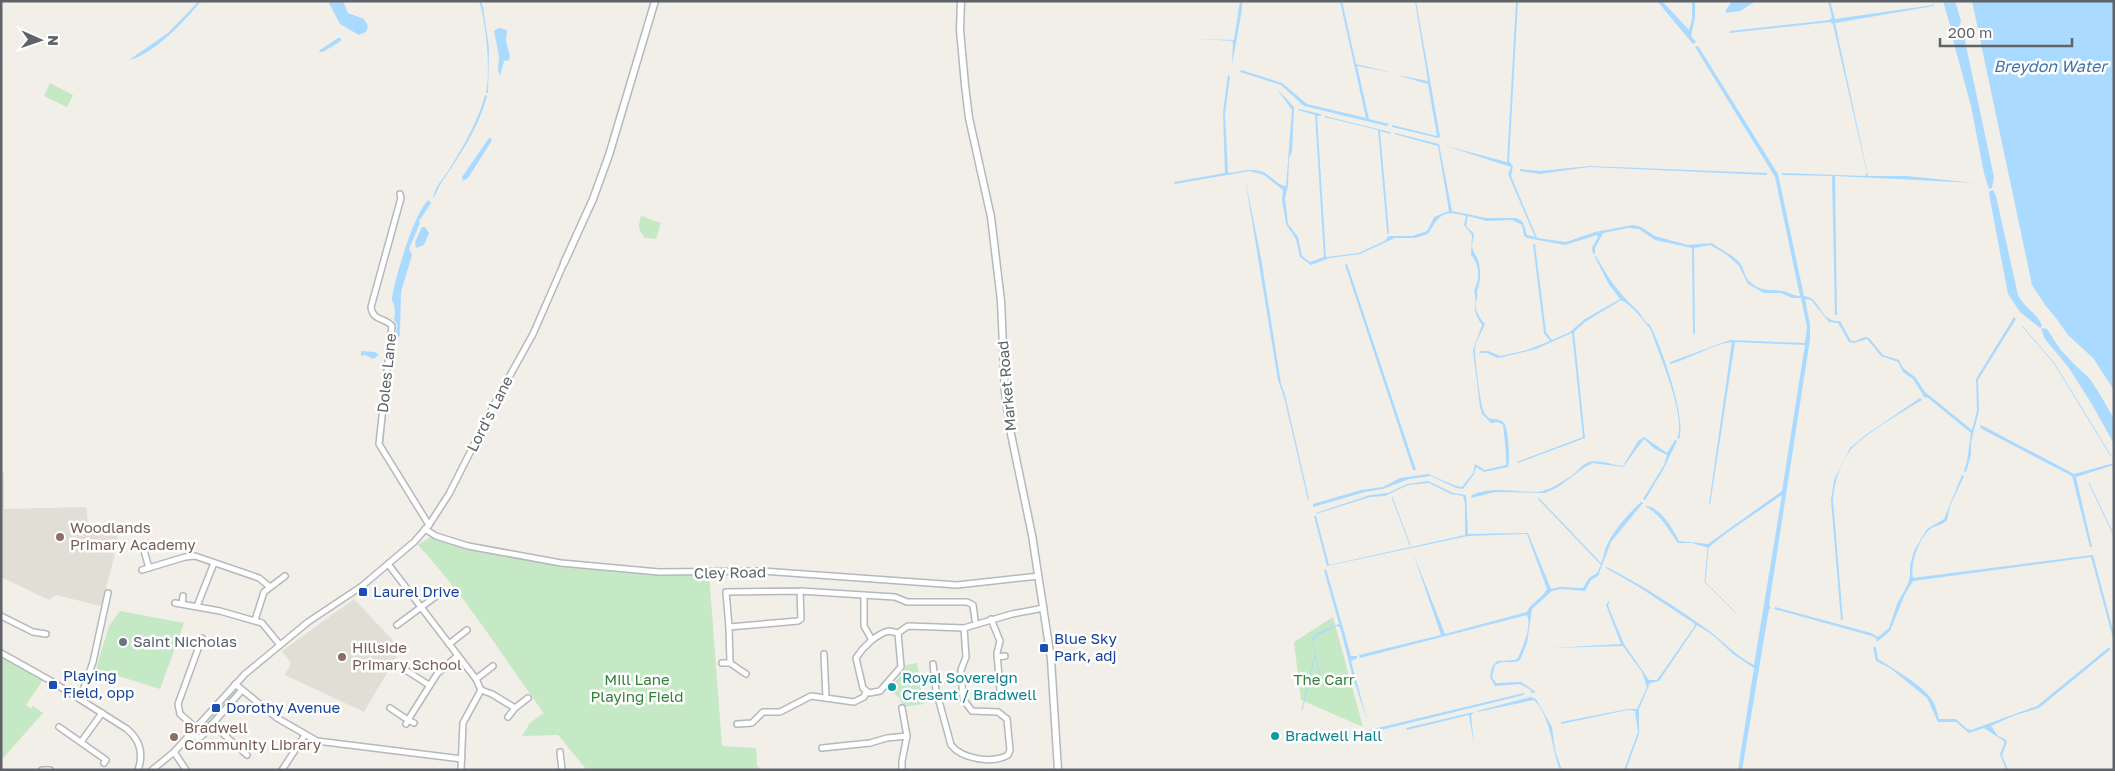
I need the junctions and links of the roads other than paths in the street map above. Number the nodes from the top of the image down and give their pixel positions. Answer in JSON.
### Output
{"nodes":[{"id":1,"x":655,"y":1,"type":"edge"},
{"id":2,"x":961,"y":1,"type":"edge"},
{"id":3,"x":400,"y":194,"type":"dead end"},
{"id":4,"x":564,"y":263,"type":"joint"},
{"id":5,"x":427,"y":527,"type":"junction"},
{"id":6,"x":143,"y":547,"type":"dead end"},
{"id":7,"x":214,"y":563,"type":"junction"},
{"id":8,"x":388,"y":564,"type":"junction"},
{"id":9,"x":149,"y":568,"type":"junction"},
{"id":10,"x":142,"y":570,"type":"dead end"},
{"id":11,"x":285,"y":576,"type":"dead end"},
{"id":12,"x":1039,"y":576,"type":"junction"},
{"id":13,"x":270,"y":587,"type":"junction"},
{"id":14,"x":800,"y":591,"type":"junction"},
{"id":15,"x":108,"y":593,"type":"dead end"},
{"id":16,"x":439,"y":595,"type":"dead end"},
{"id":17,"x":183,"y":596,"type":"dead end"},
{"id":18,"x":864,"y":596,"type":"junction"},
{"id":19,"x":197,"y":606,"type":"junction"},
{"id":20,"x":421,"y":608,"type":"junction"},
{"id":21,"x":1044,"y":608,"type":"junction"},
{"id":22,"x":1,"y":616,"type":"edge"},
{"id":23,"x":255,"y":620,"type":"junction"},
{"id":24,"x":975,"y":620,"type":"dead end"},
{"id":25,"x":991,"y":620,"type":"junction"},
{"id":26,"x":398,"y":626,"type":"dead end"},
{"id":27,"x":729,"y":627,"type":"junction"},
{"id":28,"x":964,"y":628,"type":"junction"},
{"id":29,"x":467,"y":630,"type":"dead end"},
{"id":30,"x":898,"y":633,"type":"junction"},
{"id":31,"x":46,"y":634,"type":"dead end"},
{"id":32,"x":202,"y":638,"type":"dead end"},
{"id":33,"x":872,"y":640,"type":"junction"},
{"id":34,"x":280,"y":644,"type":"junction"},
{"id":35,"x":448,"y":644,"type":"junction"},
{"id":36,"x":1,"y":653,"type":"edge"},
{"id":37,"x":824,"y":654,"type":"dead end"},
{"id":38,"x":457,"y":656,"type":"junction"},
{"id":39,"x":1005,"y":656,"type":"dead end"},
{"id":40,"x":997,"y":657,"type":"junction"},
{"id":41,"x":722,"y":663,"type":"dead end"},
{"id":42,"x":730,"y":663,"type":"junction"},
{"id":43,"x":933,"y":664,"type":"dead end"},
{"id":44,"x":493,"y":666,"type":"dead end"},
{"id":45,"x":404,"y":669,"type":"dead end"},
{"id":46,"x":746,"y":674,"type":"dead end"},
{"id":47,"x":476,"y":680,"type":"junction"},
{"id":48,"x":234,"y":684,"type":"junction"},
{"id":49,"x":429,"y":685,"type":"junction"},
{"id":50,"x":242,"y":690,"type":"junction"},
{"id":51,"x":481,"y":690,"type":"junction"},
{"id":52,"x":1000,"y":690,"type":"dead end"},
{"id":53,"x":866,"y":692,"type":"junction"},
{"id":54,"x":528,"y":698,"type":"dead end"},
{"id":55,"x":826,"y":698,"type":"junction"},
{"id":56,"x":80,"y":699,"type":"junction"},
{"id":57,"x":390,"y":708,"type":"dead end"},
{"id":58,"x":515,"y":708,"type":"junction"},
{"id":59,"x":902,"y":708,"type":"dead end"},
{"id":60,"x":102,"y":713,"type":"junction"},
{"id":61,"x":508,"y":717,"type":"dead end"},
{"id":62,"x":407,"y":722,"type":"junction"},
{"id":63,"x":414,"y":723,"type":"dead end"},
{"id":64,"x":212,"y":724,"type":"junction"},
{"id":65,"x":737,"y":724,"type":"dead end"},
{"id":66,"x":745,"y":724,"type":"junction"},
{"id":67,"x":59,"y":726,"type":"dead end"},
{"id":68,"x":196,"y":728,"type":"junction"},
{"id":69,"x":745,"y":732,"type":"dead end"},
{"id":70,"x":191,"y":734,"type":"junction"},
{"id":71,"x":305,"y":735,"type":"junction"},
{"id":72,"x":907,"y":736,"type":"junction"},
{"id":73,"x":81,"y":742,"type":"junction"},
{"id":74,"x":822,"y":748,"type":"dead end"},
{"id":75,"x":174,"y":752,"type":"junction"},
{"id":76,"x":560,"y":752,"type":"dead end"},
{"id":77,"x":247,"y":755,"type":"dead end"},
{"id":78,"x":106,"y":760,"type":"dead end"},
{"id":79,"x":462,"y":760,"type":"junction"},
{"id":80,"x":139,"y":769,"type":"edge"},
{"id":81,"x":42,"y":770,"type":"edge"},
{"id":82,"x":50,"y":770,"type":"edge"},
{"id":83,"x":152,"y":770,"type":"edge"},
{"id":84,"x":186,"y":770,"type":"edge"},
{"id":85,"x":282,"y":770,"type":"edge"},
{"id":86,"x":461,"y":770,"type":"edge"},
{"id":87,"x":562,"y":770,"type":"edge"},
{"id":88,"x":902,"y":770,"type":"edge"},
{"id":89,"x":1058,"y":770,"type":"edge"}],
"edges":[{"from":1,"to":4,"type":"street","name":"Lord's Lane"},
{"from":2,"to":12,"type":"street","name":"Market Road"},
{"from":3,"to":5,"type":"street","name":"Doles Lane"},
{"from":4,"to":5,"type":"street","name":"Lord's Lane"},
{"from":5,"to":8,"type":"street","name":"Lord's Lane"},
{"from":5,"to":12,"type":"street","name":"Cley Road"},
{"from":6,"to":9,"type":"street"},
{"from":7,"to":9,"type":"street"},
{"from":7,"to":13,"type":"street"},
{"from":7,"to":19,"type":"street"},
{"from":8,"to":20,"type":"street"},
{"from":8,"to":34,"type":"street","name":"Lord's Lane"},
{"from":9,"to":10,"type":"street"},
{"from":11,"to":13,"type":"street"},
{"from":12,"to":21,"type":"street","name":"Market Road"},
{"from":13,"to":23,"type":"street"},
{"from":14,"to":18,"type":"street"},
{"from":14,"to":27,"type":"street"},
{"from":14,"to":27,"type":"street"},
{"from":15,"to":56,"type":"street"},
{"from":16,"to":20,"type":"street"},
{"from":17,"to":19,"type":"street"},
{"from":18,"to":24,"type":"street"},
{"from":18,"to":33,"type":"street"},
{"from":19,"to":23,"type":"street"},
{"from":20,"to":26,"type":"street"},
{"from":20,"to":35,"type":"street"},
{"from":21,"to":25,"type":"street"},
{"from":21,"to":89,"type":"street","name":"Market Road"},
{"from":22,"to":31,"type":"street"},
{"from":23,"to":34,"type":"street"},
{"from":25,"to":28,"type":"street"},
{"from":25,"to":40,"type":"street"},
{"from":27,"to":42,"type":"street"},
{"from":28,"to":30,"type":"street"},
{"from":28,"to":43,"type":"street"},
{"from":29,"to":35,"type":"street"},
{"from":30,"to":33,"type":"street"},
{"from":30,"to":53,"type":"street"},
{"from":32,"to":68,"type":"street"},
{"from":33,"to":53,"type":"street"},
{"from":34,"to":48,"type":"street","name":"Lord's Lane"},
{"from":35,"to":38,"type":"street"},
{"from":36,"to":56,"type":"street"},
{"from":37,"to":55,"type":"street"},
{"from":38,"to":47,"type":"street"},
{"from":38,"to":49,"type":"street"},
{"from":39,"to":40,"type":"street"},
{"from":40,"to":52,"type":"street"},
{"from":41,"to":42,"type":"street"},
{"from":42,"to":46,"type":"street"},
{"from":44,"to":47,"type":"street"},
{"from":45,"to":49,"type":"street"},
{"from":47,"to":51,"type":"street"},
{"from":48,"to":50,"type":"street"},
{"from":48,"to":68,"type":"street","name":"Lord's Lane"},
{"from":49,"to":62,"type":"street"},
{"from":50,"to":64,"type":"street","name":"Lord's Lane"},
{"from":50,"to":71,"type":"street"},
{"from":51,"to":58,"type":"street"},
{"from":51,"to":79,"type":"street"},
{"from":53,"to":55,"type":"street"},
{"from":54,"to":58,"type":"street"},
{"from":55,"to":66,"type":"street"},
{"from":56,"to":60,"type":"street"},
{"from":57,"to":62,"type":"street"},
{"from":58,"to":61,"type":"street"},
{"from":59,"to":72,"type":"street"},
{"from":60,"to":73,"type":"street"},
{"from":60,"to":80,"type":"street"},
{"from":62,"to":63,"type":"street"},
{"from":64,"to":70,"type":"street","name":"Lord's Lane"},
{"from":64,"to":77,"type":"street"},
{"from":65,"to":66,"type":"street"},
{"from":66,"to":69,"type":"street"},
{"from":67,"to":73,"type":"street"},
{"from":68,"to":70,"type":"street","name":"Lord's Lane"},
{"from":70,"to":75,"type":"street","name":"Lord's Lane"},
{"from":71,"to":79,"type":"street"},
{"from":71,"to":85,"type":"street"},
{"from":72,"to":74,"type":"street"},
{"from":72,"to":88,"type":"street"},
{"from":73,"to":78,"type":"street"},
{"from":75,"to":83,"type":"street","name":"Lord's Lane"},
{"from":75,"to":84,"type":"street"},
{"from":76,"to":87,"type":"street"},
{"from":79,"to":86,"type":"street"},
{"from":81,"to":82,"type":"street"}]}
